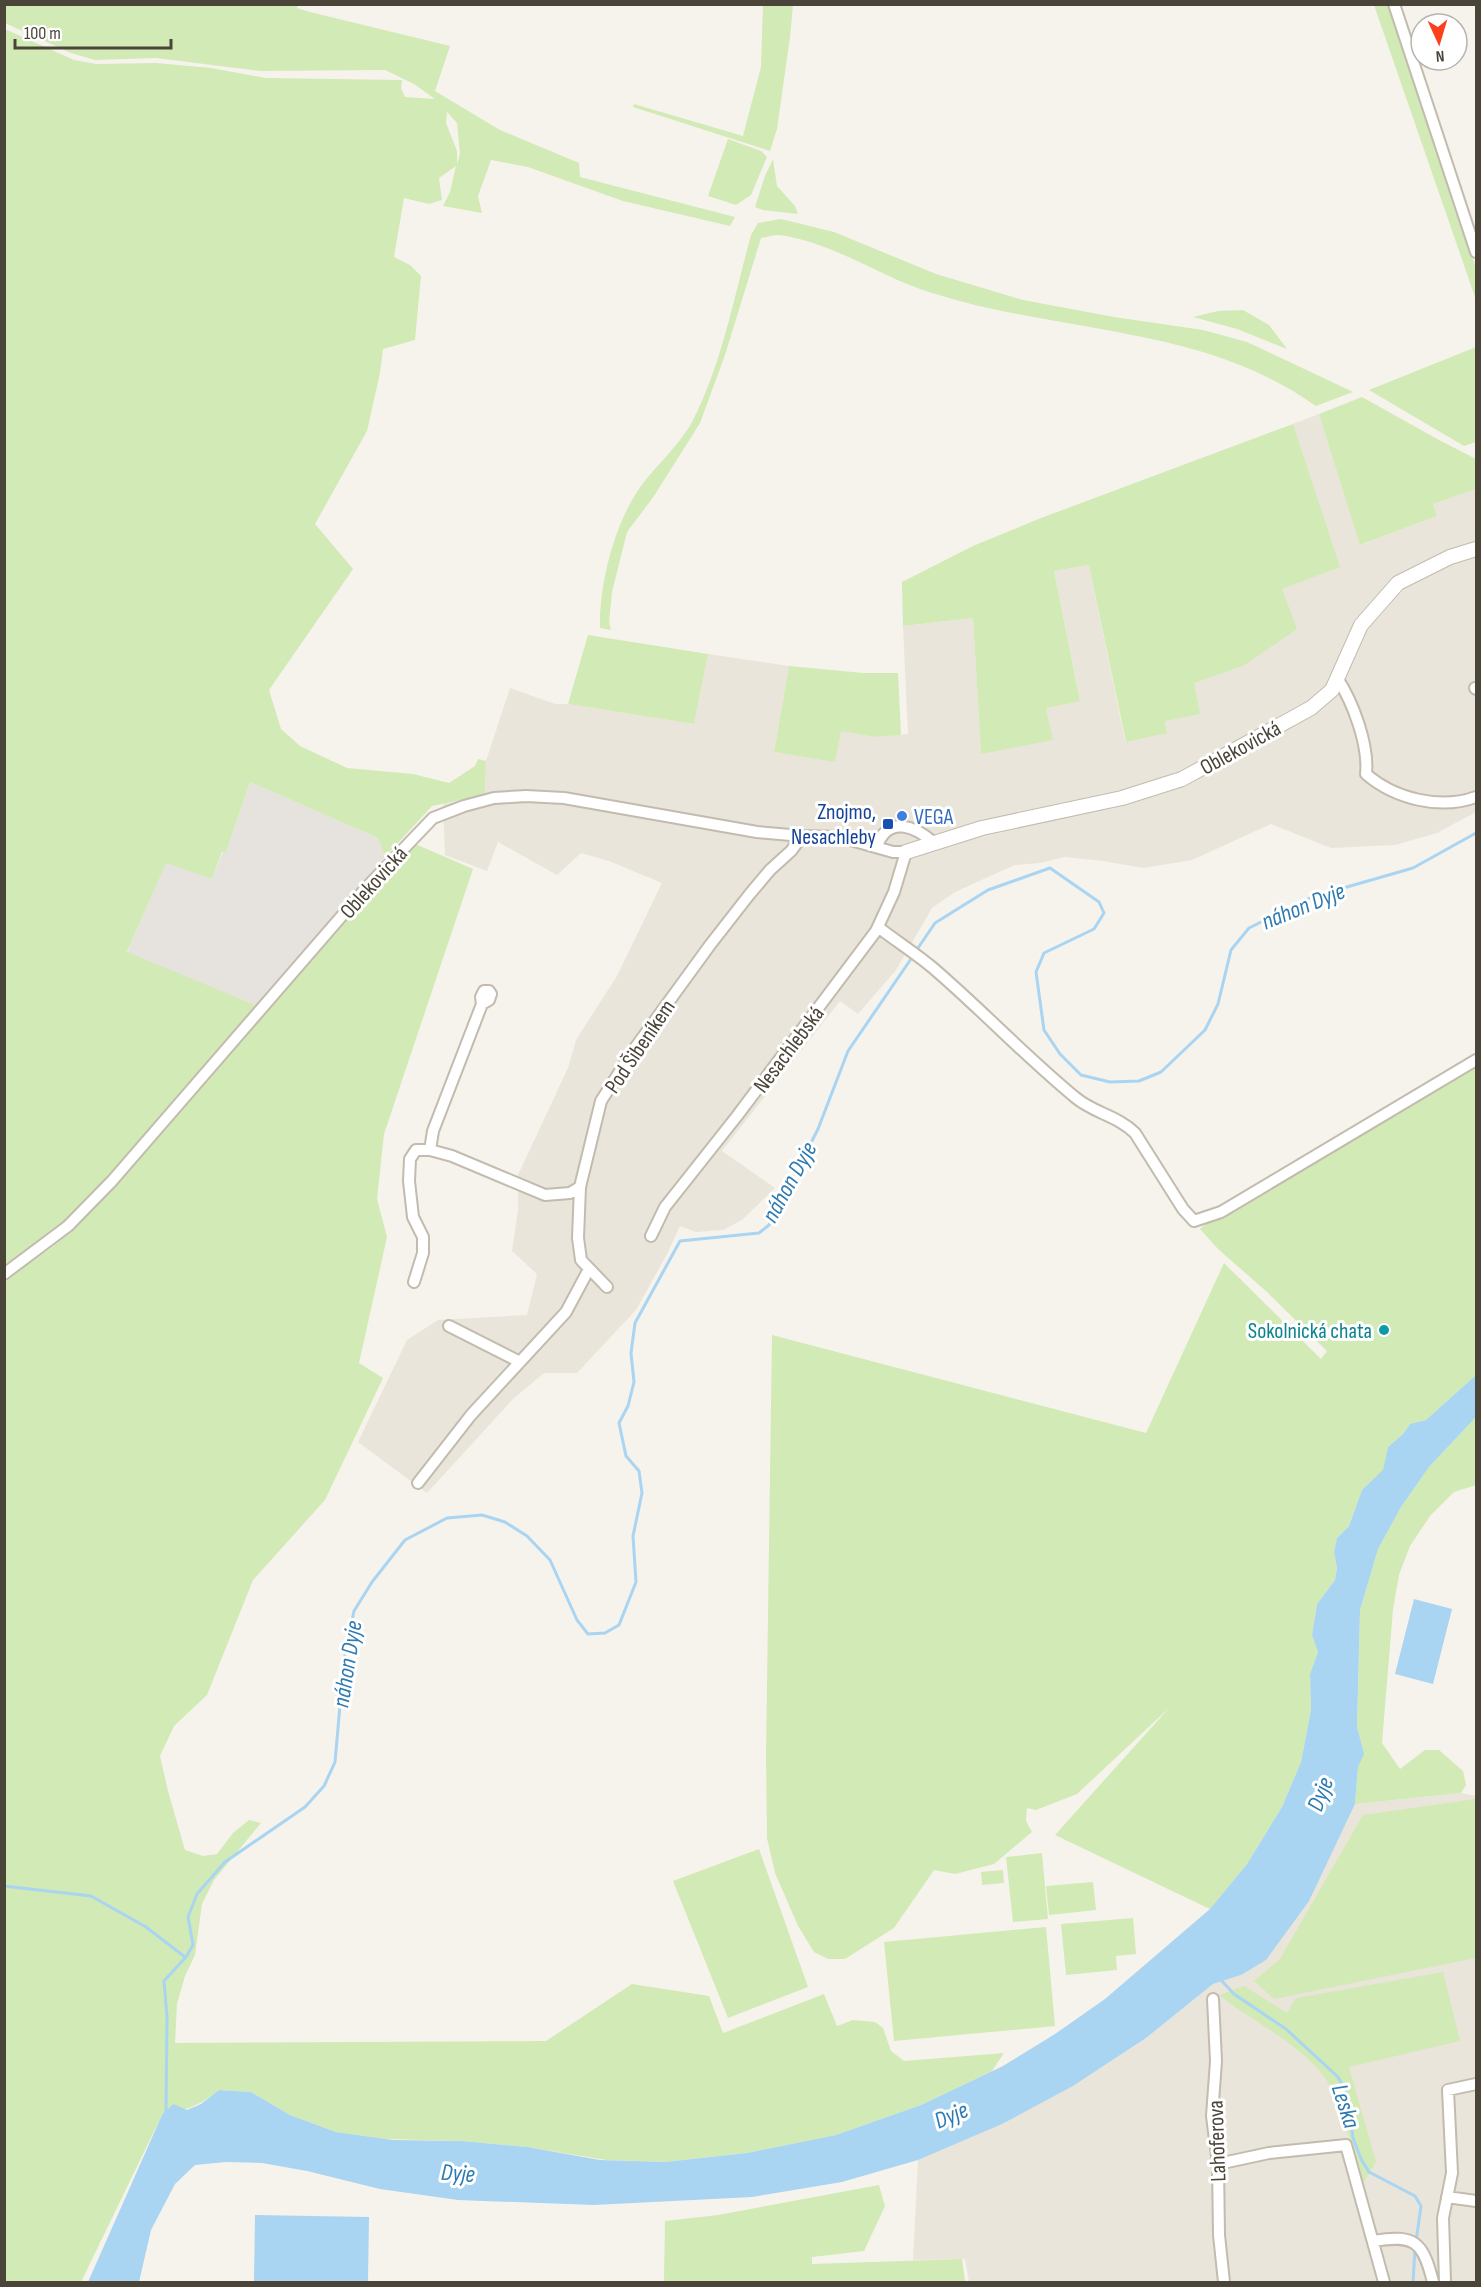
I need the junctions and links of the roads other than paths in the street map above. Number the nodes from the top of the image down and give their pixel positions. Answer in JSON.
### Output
{"nodes":[{"id":1,"x":1394,"y":4,"type":"edge"},
{"id":2,"x":1476,"y":252,"type":"edge"},
{"id":3,"x":1476,"y":549,"type":"edge"},
{"id":4,"x":1338,"y":678,"type":"junction"},
{"id":5,"x":1476,"y":797,"type":"edge"},
{"id":6,"x":802,"y":836,"type":"junction"},
{"id":7,"x":934,"y":843,"type":"junction"},
{"id":8,"x":878,"y":846,"type":"junction"},
{"id":9,"x":906,"y":852,"type":"junction"},
{"id":10,"x":878,"y":927,"type":"junction"},
{"id":11,"x":482,"y":1004,"type":"dead end"},
{"id":12,"x":1476,"y":1060,"type":"edge"},
{"id":13,"x":430,"y":1150,"type":"junction"},
{"id":14,"x":580,"y":1187,"type":"junction"},
{"id":15,"x":651,"y":1236,"type":"dead end"},
{"id":16,"x":589,"y":1269,"type":"junction"},
{"id":17,"x":4,"y":1274,"type":"edge"},
{"id":18,"x":414,"y":1282,"type":"dead end"},
{"id":19,"x":607,"y":1287,"type":"dead end"},
{"id":20,"x":449,"y":1326,"type":"dead end"},
{"id":21,"x":520,"y":1362,"type":"junction"},
{"id":22,"x":418,"y":1483,"type":"dead end"},
{"id":23,"x":1213,"y":1999,"type":"dead end"},
{"id":24,"x":1476,"y":2084,"type":"edge"},
{"id":25,"x":1218,"y":2164,"type":"junction"},
{"id":26,"x":1447,"y":2197,"type":"junction"},
{"id":27,"x":1476,"y":2201,"type":"edge"},
{"id":28,"x":1374,"y":2241,"type":"junction"},
{"id":29,"x":1224,"y":2283,"type":"edge"},
{"id":30,"x":1384,"y":2283,"type":"edge"},
{"id":31,"x":1433,"y":2283,"type":"edge"},
{"id":32,"x":1445,"y":2283,"type":"edge"}],
"edges":[{"from":1,"to":2,"type":"street"},
{"from":3,"to":4,"type":"street","name":"Oblekovická"},
{"from":4,"to":5,"type":"street"},
{"from":4,"to":7,"type":"street","name":"Oblekovická"},
{"from":6,"to":8,"type":"street","name":"Oblekovická"},
{"from":6,"to":14,"type":"street","name":"Pod Šibeníkem"},
{"from":6,"to":17,"type":"street","name":"Oblekovická"},
{"from":7,"to":8,"type":"street"},
{"from":7,"to":9,"type":"street","name":"Oblekovická"},
{"from":8,"to":9,"type":"street","name":"Oblekovická"},
{"from":9,"to":10,"type":"street","name":"Nesachlebská"},
{"from":10,"to":12,"type":"street"},
{"from":10,"to":15,"type":"street","name":"Nesachlebská"},
{"from":11,"to":13,"type":"street"},
{"from":13,"to":14,"type":"street"},
{"from":13,"to":18,"type":"street"},
{"from":14,"to":16,"type":"street","name":"Pod Šibeníkem"},
{"from":16,"to":19,"type":"street","name":"Pod Šibeníkem"},
{"from":16,"to":21,"type":"street"},
{"from":20,"to":21,"type":"street"},
{"from":21,"to":22,"type":"street"},
{"from":23,"to":25,"type":"street","name":"Lahoferova"},
{"from":24,"to":26,"type":"street"},
{"from":25,"to":28,"type":"street"},
{"from":25,"to":29,"type":"street","name":"Lahoferova"},
{"from":26,"to":27,"type":"street"},
{"from":26,"to":32,"type":"street"},
{"from":28,"to":30,"type":"street"},
{"from":28,"to":31,"type":"street"}]}
